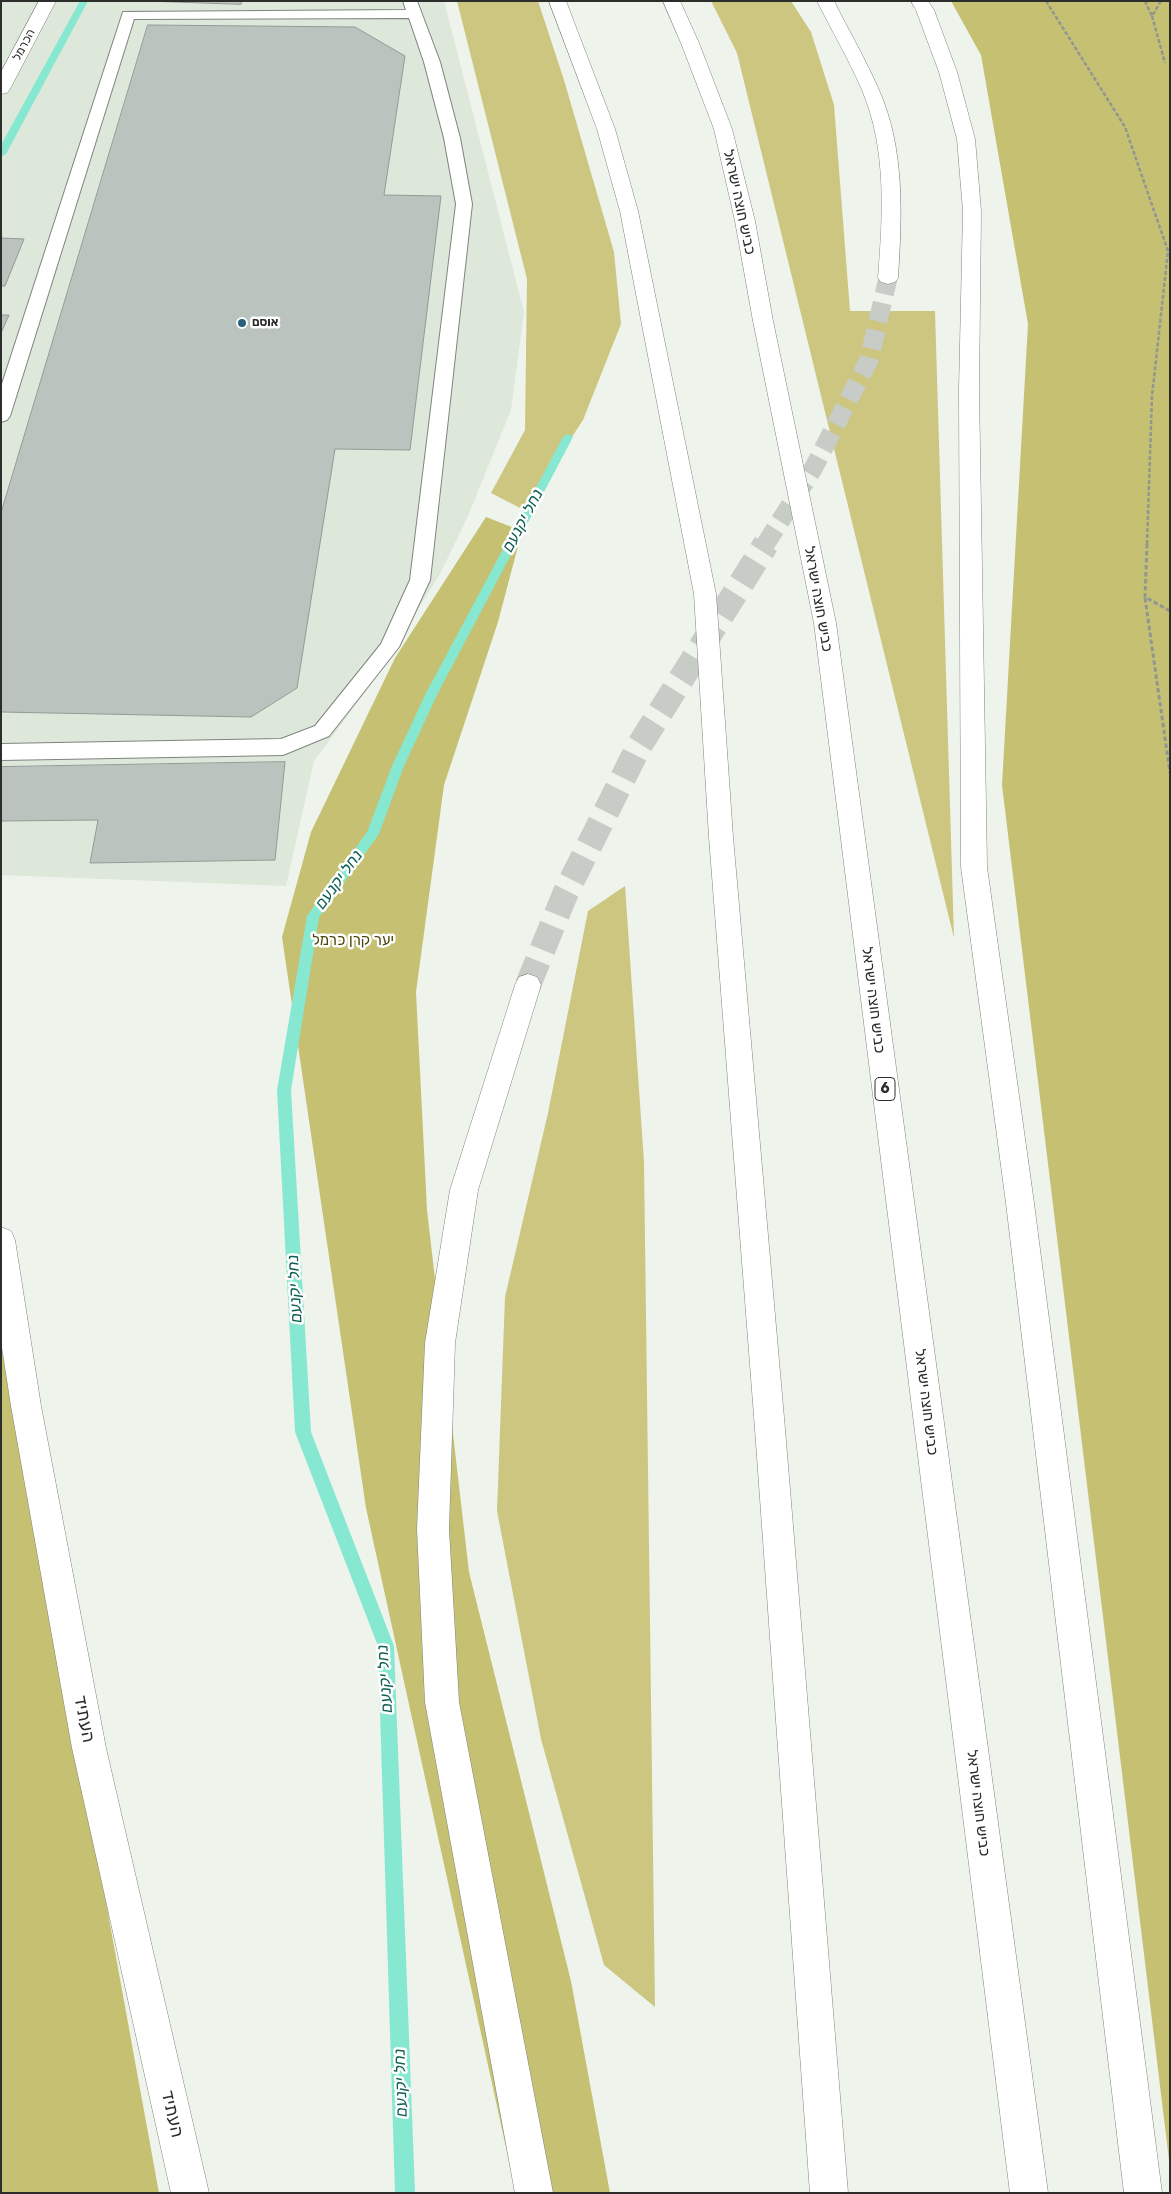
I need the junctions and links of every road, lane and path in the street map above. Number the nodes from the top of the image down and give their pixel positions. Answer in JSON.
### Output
{"nodes":[{"id":1,"x":48,"y":1,"type":"edge"},
{"id":2,"x":557,"y":1,"type":"edge"},
{"id":3,"x":671,"y":1,"type":"edge"},
{"id":4,"x":825,"y":1,"type":"edge"},
{"id":5,"x":919,"y":1,"type":"edge"},
{"id":6,"x":1046,"y":1,"type":"edge"},
{"id":7,"x":1145,"y":1,"type":"edge"},
{"id":8,"x":1161,"y":1,"type":"edge"},
{"id":9,"x":412,"y":8,"type":"edge"},
{"id":10,"x":1152,"y":16,"type":"junction"},
{"id":11,"x":1165,"y":63,"type":"dead end"},
{"id":12,"x":1,"y":89,"type":"edge"},
{"id":13,"x":888,"y":278,"type":"tunnel mouth"},
{"id":14,"x":1,"y":416,"type":"edge"},
{"id":15,"x":1145,"y":597,"type":"junction"},
{"id":16,"x":1170,"y":611,"type":"edge"},
{"id":17,"x":1,"y":752,"type":"edge"},
{"id":18,"x":1170,"y":773,"type":"edge"},
{"id":19,"x":528,"y":985,"type":"tunnel mouth"},
{"id":20,"x":1,"y":1240,"type":"edge"},
{"id":21,"x":190,"y":2193,"type":"edge"},
{"id":22,"x":534,"y":2193,"type":"edge"},
{"id":23,"x":829,"y":2193,"type":"edge"},
{"id":24,"x":1029,"y":2193,"type":"edge"},
{"id":25,"x":1143,"y":2193,"type":"edge"}],
"edges":[{"from":1,"to":12,"type":"main road","name":"הכרמל"},
{"from":2,"to":23,"type":"main road"},
{"from":3,"to":24,"type":"main road","name":"כביש חוצה ישראל","number":"6"},
{"from":4,"to":13,"type":"main road"},
{"from":5,"to":25,"type":"main road"},
{"from":6,"to":15,"type":"path"},
{"from":7,"to":10,"type":"path"},
{"from":8,"to":10,"type":"path"},
{"from":9,"to":14,"type":"lane"},
{"from":9,"to":17,"type":"lane"},
{"from":10,"to":11,"type":"path"},
{"from":15,"to":16,"type":"path"},
{"from":15,"to":18,"type":"path"},
{"from":19,"to":22,"type":"main road"},
{"from":20,"to":21,"type":"main road","name":"העתיד"}]}
